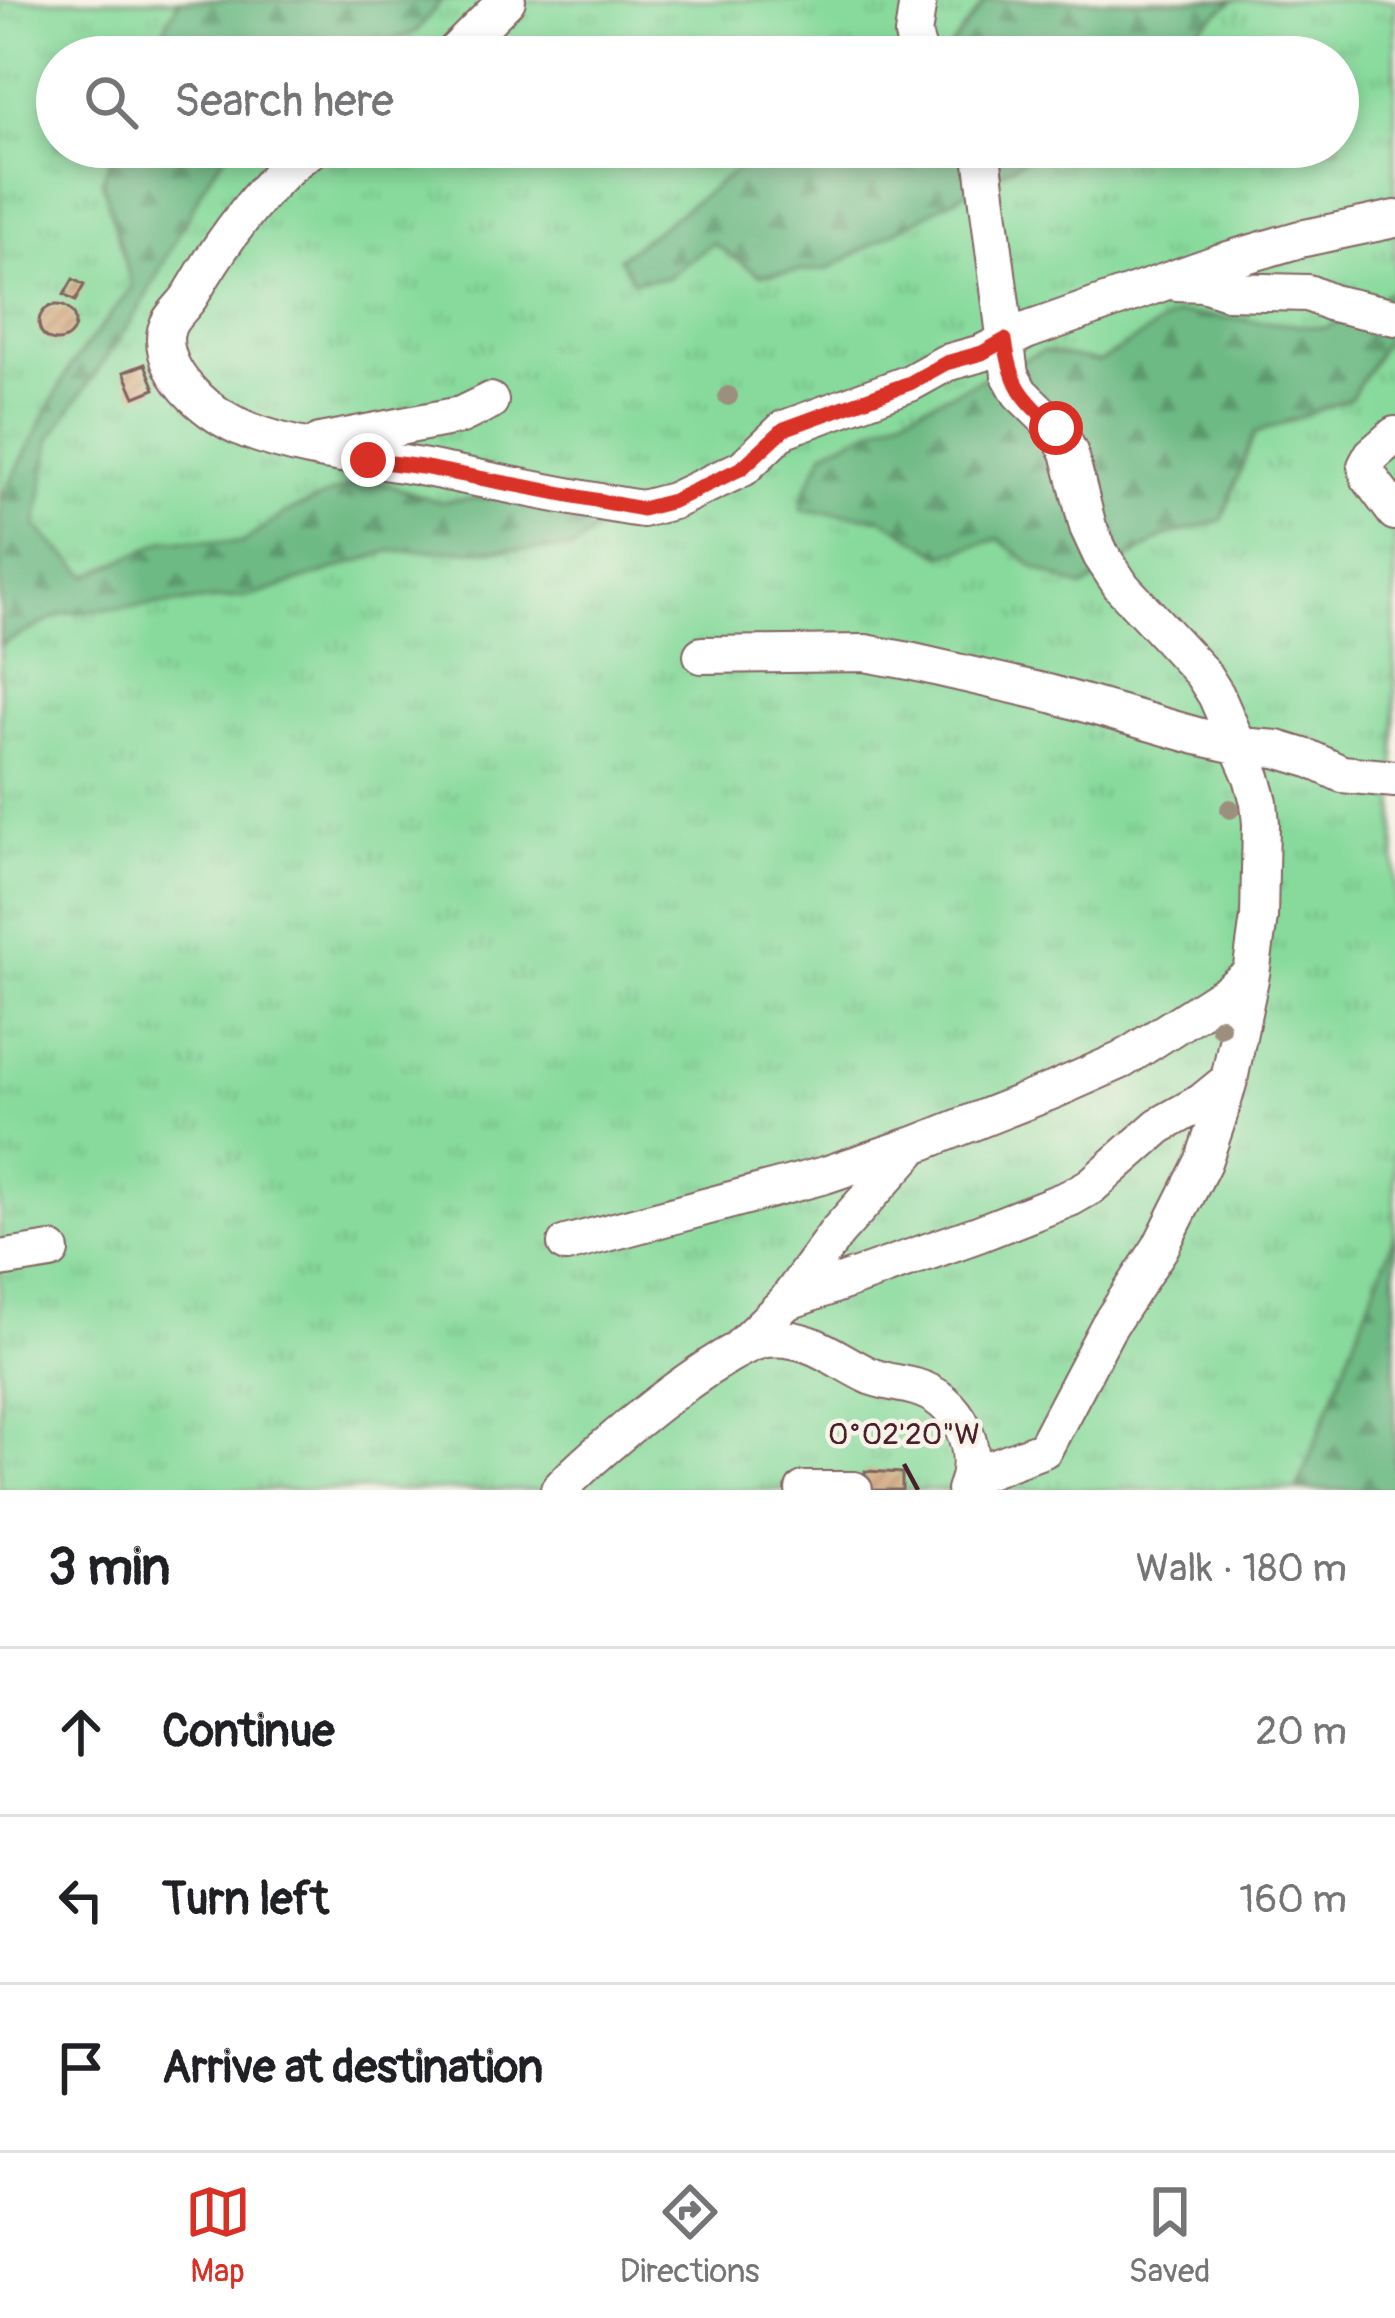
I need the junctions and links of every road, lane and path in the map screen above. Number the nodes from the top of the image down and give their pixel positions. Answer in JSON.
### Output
{"nodes":[{"id":1,"x":507,"y":0,"type":"edge"},
{"id":2,"x":918,"y":0,"type":"edge"},
{"id":3,"x":471,"y":36,"type":"edge"},
{"id":4,"x":913,"y":36,"type":"edge"},
{"id":5,"x":290,"y":168,"type":"edge"},
{"id":6,"x":983,"y":168,"type":"edge"},
{"id":7,"x":1395,"y":219,"type":"edge"},
{"id":8,"x":1166,"y":282,"type":"junction"},
{"id":9,"x":1395,"y":317,"type":"edge"},
{"id":10,"x":1005,"y":340,"type":"junction"},
{"id":11,"x":490,"y":400,"type":"dead end"},
{"id":12,"x":1395,"y":435,"type":"edge"},
{"id":13,"x":309,"y":447,"type":"junction"},
{"id":14,"x":1395,"y":512,"type":"edge"},
{"id":15,"x":702,"y":655,"type":"dead end"},
{"id":16,"x":1240,"y":746,"type":"junction"},
{"id":17,"x":1395,"y":779,"type":"edge"},
{"id":18,"x":1251,"y":974,"type":"junction"},
{"id":19,"x":1229,"y":1081,"type":"junction"},
{"id":20,"x":915,"y":1145,"type":"junction"},
{"id":21,"x":566,"y":1244,"type":"dead end"},
{"id":22,"x":51,"y":1251,"type":"dead end"},
{"id":23,"x":0,"y":1259,"type":"edge"},
{"id":24,"x":786,"y":1302,"type":"junction"},
{"id":25,"x":738,"y":1349,"type":"junction"},
{"id":26,"x":968,"y":1483,"type":"edge"},
{"id":27,"x":559,"y":1490,"type":"edge"},
{"id":28,"x":804,"y":1490,"type":"edge"},
{"id":29,"x":854,"y":1490,"type":"edge"}],
"edges":[{"from":1,"to":3,"type":"lane"},
{"from":2,"to":4,"type":"lane"},
{"from":5,"to":13,"type":"lane"},
{"from":6,"to":10,"type":"lane"},
{"from":7,"to":8,"type":"lane"},
{"from":8,"to":9,"type":"lane"},
{"from":8,"to":10,"type":"lane"},
{"from":10,"to":13,"type":"lane"},
{"from":10,"to":16,"type":"lane"},
{"from":11,"to":13,"type":"lane"},
{"from":12,"to":14,"type":"lane"},
{"from":15,"to":16,"type":"lane"},
{"from":16,"to":17,"type":"lane"},
{"from":16,"to":18,"type":"lane"},
{"from":18,"to":19,"type":"lane"},
{"from":18,"to":20,"type":"lane"},
{"from":19,"to":24,"type":"lane"},
{"from":19,"to":26,"type":"lane"},
{"from":20,"to":21,"type":"lane"},
{"from":20,"to":24,"type":"lane"},
{"from":22,"to":23,"type":"lane"},
{"from":24,"to":25,"type":"lane"},
{"from":25,"to":26,"type":"lane"},
{"from":25,"to":27,"type":"lane"},
{"from":28,"to":29,"type":"lane"}]}
